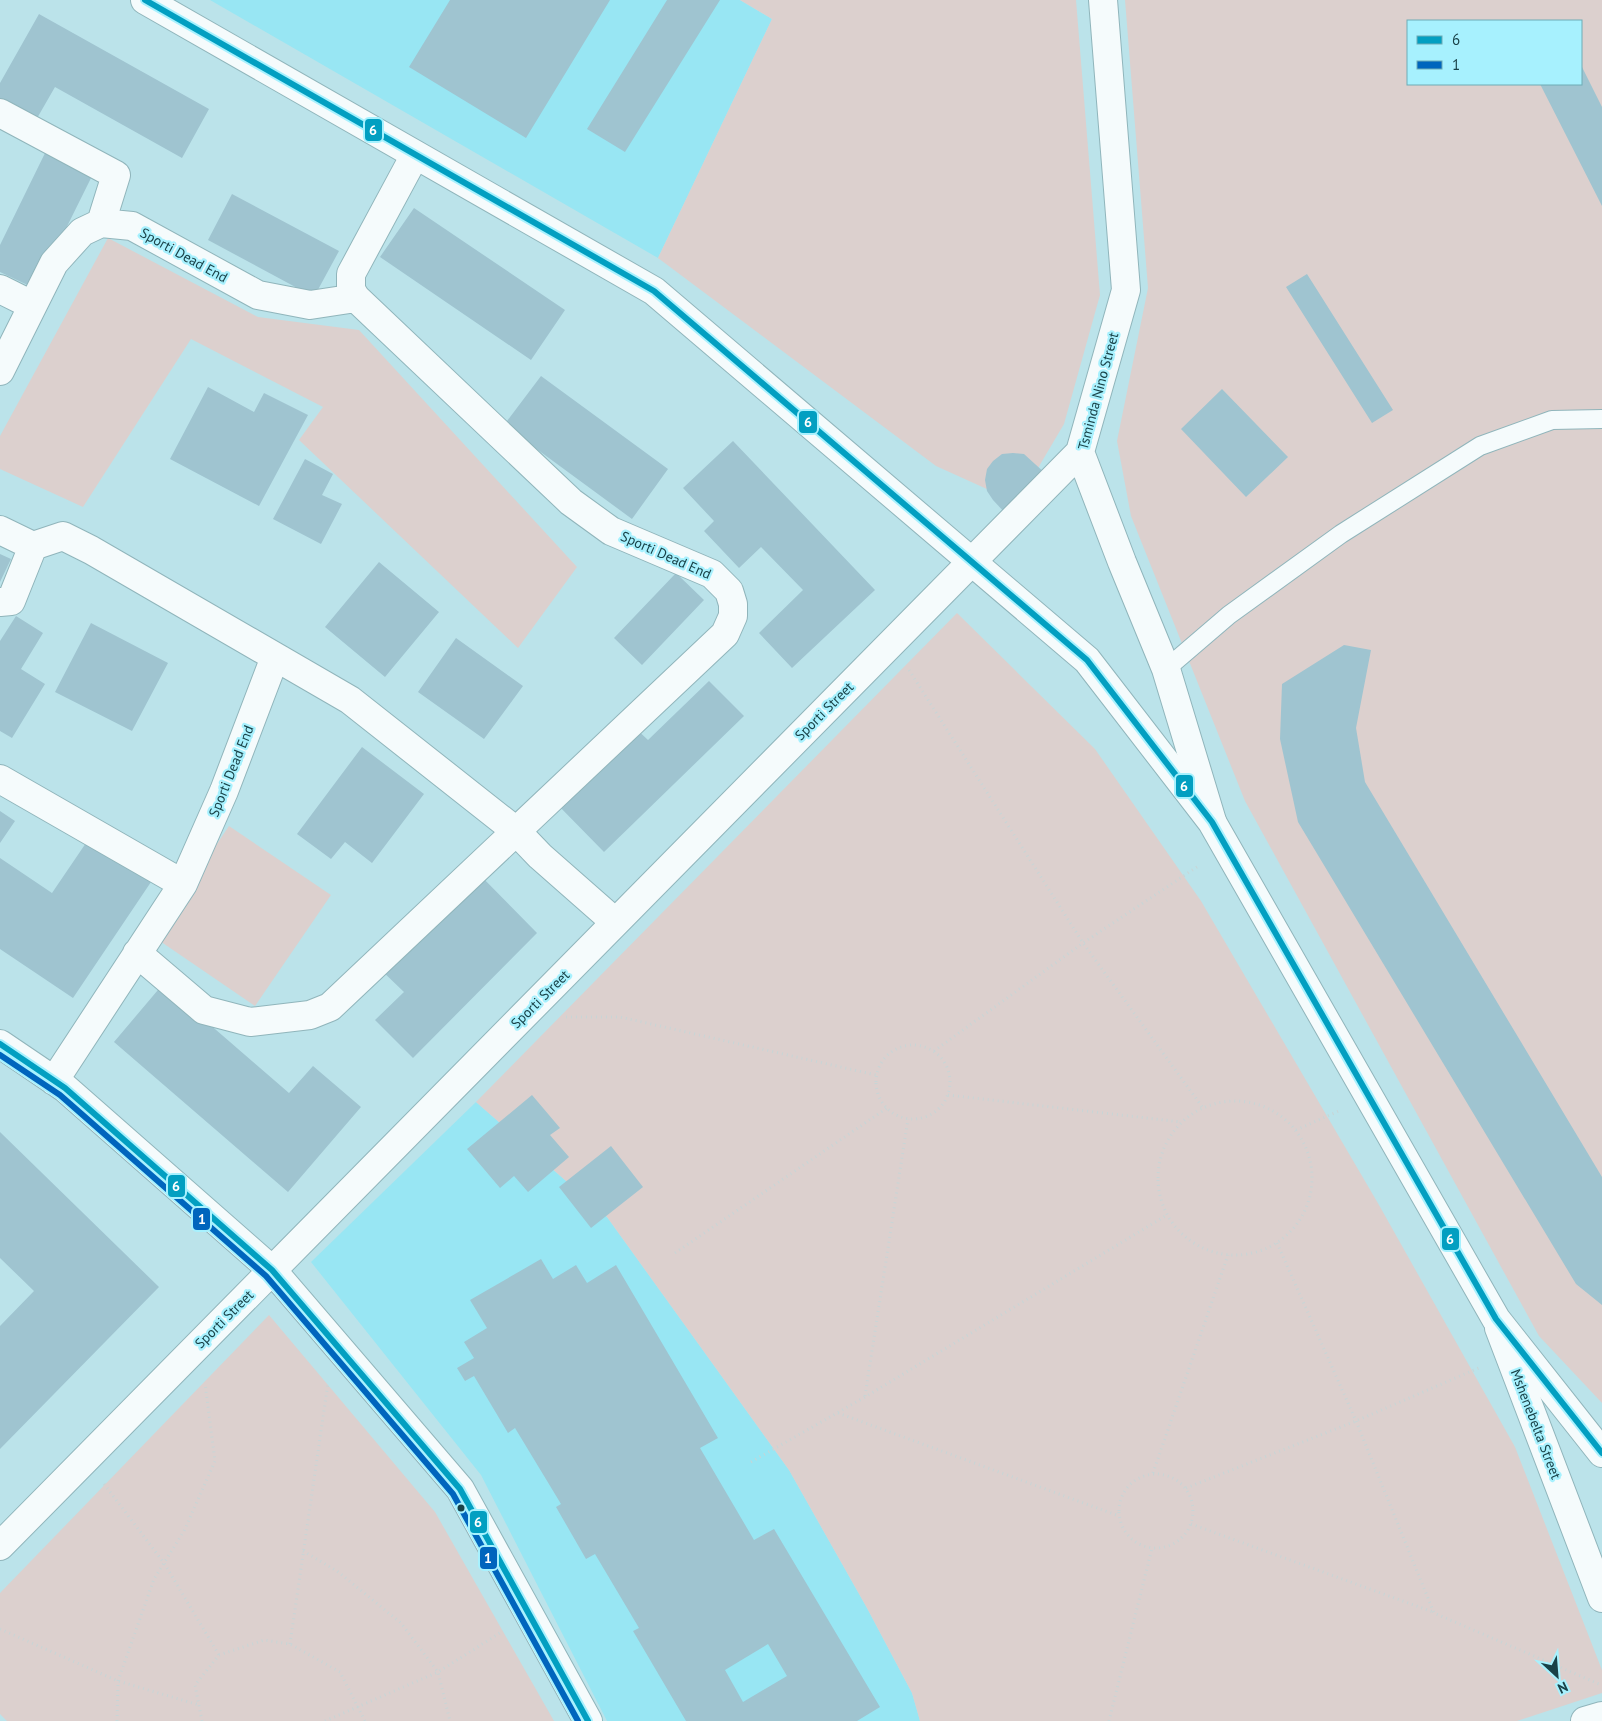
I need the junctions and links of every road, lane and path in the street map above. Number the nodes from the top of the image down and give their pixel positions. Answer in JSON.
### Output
{"nodes":[{"id":1,"x":145,"y":0,"type":"edge"},
{"id":2,"x":1103,"y":0,"type":"edge"},
{"id":3,"x":0,"y":113,"type":"edge"},
{"id":4,"x":415,"y":155,"type":"junction"},
{"id":5,"x":101,"y":223,"type":"junction"},
{"id":6,"x":0,"y":289,"type":"edge"},
{"id":7,"x":356,"y":298,"type":"junction"},
{"id":8,"x":32,"y":305,"type":"junction"},
{"id":9,"x":0,"y":370,"type":"edge"},
{"id":10,"x":1602,"y":419,"type":"edge"},
{"id":11,"x":1080,"y":452,"type":"junction"},
{"id":12,"x":0,"y":530,"type":"edge"},
{"id":13,"x":33,"y":546,"type":"junction"},
{"id":14,"x":972,"y":562,"type":"junction"},
{"id":15,"x":0,"y":602,"type":"edge"},
{"id":16,"x":892,"y":643,"type":"junction"},
{"id":17,"x":276,"y":657,"type":"junction"},
{"id":18,"x":1166,"y":669,"type":"junction"},
{"id":19,"x":0,"y":779,"type":"edge"},
{"id":20,"x":1212,"y":822,"type":"junction"},
{"id":21,"x":516,"y":831,"type":"junction"},
{"id":22,"x":1226,"y":847,"type":"junction"},
{"id":23,"x":182,"y":884,"type":"junction"},
{"id":24,"x":615,"y":922,"type":"junction"},
{"id":25,"x":1083,"y":943,"type":"junction"},
{"id":26,"x":137,"y":953,"type":"junction"},
{"id":27,"x":522,"y":1018,"type":"junction"},
{"id":28,"x":0,"y":1044,"type":"edge"},
{"id":29,"x":934,"y":1051,"type":"junction"},
{"id":30,"x":876,"y":1075,"type":"junction"},
{"id":31,"x":54,"y":1080,"type":"junction"},
{"id":32,"x":948,"y":1095,"type":"junction"},
{"id":33,"x":1370,"y":1098,"type":"junction"},
{"id":34,"x":887,"y":1108,"type":"junction"},
{"id":35,"x":1202,"y":1108,"type":"junction"},
{"id":36,"x":908,"y":1119,"type":"junction"},
{"id":37,"x":1182,"y":1122,"type":"junction"},
{"id":38,"x":1296,"y":1130,"type":"junction"},
{"id":39,"x":1167,"y":1215,"type":"junction"},
{"id":40,"x":1277,"y":1243,"type":"junction"},
{"id":41,"x":675,"y":1253,"type":"dead end"},
{"id":42,"x":1228,"y":1255,"type":"junction"},
{"id":43,"x":272,"y":1270,"type":"junction"},
{"id":44,"x":1496,"y":1319,"type":"junction"},
{"id":45,"x":200,"y":1343,"type":"junction"},
{"id":46,"x":334,"y":1343,"type":"junction"},
{"id":47,"x":1510,"y":1354,"type":"junction"},
{"id":48,"x":865,"y":1397,"type":"junction"},
{"id":49,"x":837,"y":1413,"type":"junction"},
{"id":50,"x":1356,"y":1421,"type":"junction"},
{"id":51,"x":1602,"y":1453,"type":"edge"},
{"id":52,"x":86,"y":1459,"type":"junction"},
{"id":53,"x":751,"y":1462,"type":"dead end"},
{"id":54,"x":1153,"y":1473,"type":"junction"},
{"id":55,"x":1186,"y":1488,"type":"junction"},
{"id":56,"x":1119,"y":1516,"type":"junction"},
{"id":57,"x":1191,"y":1524,"type":"junction"},
{"id":58,"x":0,"y":1546,"type":"edge"},
{"id":59,"x":1152,"y":1548,"type":"junction"},
{"id":60,"x":303,"y":1551,"type":"junction"},
{"id":61,"x":164,"y":1563,"type":"junction"},
{"id":62,"x":1602,"y":1598,"type":"edge"},
{"id":63,"x":1434,"y":1613,"type":"junction"},
{"id":64,"x":529,"y":1615,"type":"junction"},
{"id":65,"x":0,"y":1629,"type":"edge"},
{"id":66,"x":290,"y":1644,"type":"junction"},
{"id":67,"x":220,"y":1655,"type":"junction"},
{"id":68,"x":438,"y":1672,"type":"junction"},
{"id":69,"x":118,"y":1681,"type":"junction"},
{"id":70,"x":1602,"y":1686,"type":"edge"},
{"id":71,"x":199,"y":1705,"type":"junction"},
{"id":72,"x":358,"y":1707,"type":"junction"},
{"id":73,"x":1602,"y":1716,"type":"edge"},
{"id":74,"x":117,"y":1721,"type":"edge"},
{"id":75,"x":202,"y":1721,"type":"edge"},
{"id":76,"x":325,"y":1721,"type":"edge"},
{"id":77,"x":365,"y":1721,"type":"edge"},
{"id":78,"x":450,"y":1721,"type":"edge"},
{"id":79,"x":588,"y":1721,"type":"edge"},
{"id":80,"x":1109,"y":1721,"type":"edge"},
{"id":81,"x":1585,"y":1721,"type":"edge"}],
"edges":[{"from":1,"to":4,"type":"street","name":"Mshenebelta Street"},
{"from":2,"to":11,"type":"street","name":"Tsminda Nino Street"},
{"from":3,"to":5,"type":"street"},
{"from":4,"to":7,"type":"street"},
{"from":4,"to":14,"type":"street","name":"Mshenebelta Street"},
{"from":5,"to":7,"type":"street","name":"Sporti Dead End"},
{"from":5,"to":8,"type":"street"},
{"from":6,"to":8,"type":"street"},
{"from":7,"to":21,"type":"street","name":"Sporti Dead End"},
{"from":8,"to":9,"type":"street"},
{"from":10,"to":18,"type":"lane"},
{"from":11,"to":14,"type":"street","name":"Sporti Street"},
{"from":11,"to":18,"type":"street","name":"Tsminda Nino Street"},
{"from":12,"to":13,"type":"street"},
{"from":13,"to":15,"type":"street"},
{"from":13,"to":17,"type":"street"},
{"from":14,"to":16,"type":"street","name":"Sporti Street"},
{"from":14,"to":20,"type":"street","name":"Mshenebelta Street"},
{"from":16,"to":24,"type":"street","name":"Sporti Street"},
{"from":16,"to":25,"type":"path"},
{"from":17,"to":21,"type":"street"},
{"from":17,"to":23,"type":"street","name":"Sporti Dead End"},
{"from":18,"to":20,"type":"street","name":"Tsminda Nino Street"},
{"from":19,"to":23,"type":"street"},
{"from":20,"to":22,"type":"street","name":"Mshenebelta Street"},
{"from":21,"to":24,"type":"street"},
{"from":21,"to":26,"type":"street","name":"Sporti Dead End"},
{"from":22,"to":25,"type":"path"},
{"from":22,"to":33,"type":"street","name":"Mshenebelta Street"},
{"from":23,"to":26,"type":"street","name":"Sporti Dead End"},
{"from":24,"to":27,"type":"street","name":"Sporti Street"},
{"from":25,"to":29,"type":"path"},
{"from":25,"to":35,"type":"path"},
{"from":26,"to":31,"type":"street","name":"Sporti Dead End"},
{"from":27,"to":30,"type":"path"},
{"from":27,"to":43,"type":"street","name":"Sporti Street"},
{"from":28,"to":31,"type":"street"},
{"from":29,"to":30,"type":"path"},
{"from":29,"to":32,"type":"path"},
{"from":30,"to":34,"type":"path"},
{"from":31,"to":43,"type":"street"},
{"from":32,"to":36,"type":"path"},
{"from":32,"to":37,"type":"path"},
{"from":33,"to":38,"type":"path"},
{"from":33,"to":44,"type":"street","name":"Mshenebelta Street"},
{"from":34,"to":36,"type":"path"},
{"from":34,"to":41,"type":"path"},
{"from":35,"to":37,"type":"path"},
{"from":35,"to":38,"type":"path"},
{"from":36,"to":48,"type":"path"},
{"from":37,"to":39,"type":"path"},
{"from":38,"to":40,"type":"path"},
{"from":39,"to":42,"type":"path"},
{"from":39,"to":48,"type":"path"},
{"from":40,"to":42,"type":"path"},
{"from":40,"to":50,"type":"path"},
{"from":42,"to":54,"type":"path"},
{"from":43,"to":45,"type":"street","name":"Sporti Street"},
{"from":43,"to":46,"type":"street"},
{"from":44,"to":47,"type":"street","name":"Mshenebelta Street"},
{"from":44,"to":51,"type":"street"},
{"from":45,"to":52,"type":"street","name":"Sporti Street"},
{"from":45,"to":61,"type":"path"},
{"from":46,"to":60,"type":"path"},
{"from":46,"to":64,"type":"street"},
{"from":47,"to":50,"type":"path"},
{"from":47,"to":62,"type":"street","name":"Mshenebelta Street"},
{"from":48,"to":49,"type":"path"},
{"from":49,"to":53,"type":"path"},
{"from":49,"to":56,"type":"path"},
{"from":50,"to":55,"type":"path"},
{"from":50,"to":63,"type":"path"},
{"from":52,"to":58,"type":"street","name":"Sporti Street"},
{"from":52,"to":61,"type":"path"},
{"from":54,"to":55,"type":"path"},
{"from":54,"to":56,"type":"path"},
{"from":55,"to":57,"type":"path"},
{"from":56,"to":59,"type":"path"},
{"from":57,"to":59,"type":"path"},
{"from":57,"to":63,"type":"path"},
{"from":59,"to":80,"type":"path"},
{"from":60,"to":66,"type":"path"},
{"from":60,"to":68,"type":"path"},
{"from":61,"to":67,"type":"path"},
{"from":61,"to":69,"type":"path"},
{"from":63,"to":70,"type":"path"},
{"from":64,"to":68,"type":"path"},
{"from":64,"to":79,"type":"street"},
{"from":65,"to":69,"type":"path"},
{"from":66,"to":67,"type":"path"},
{"from":66,"to":72,"type":"path"},
{"from":67,"to":71,"type":"path"},
{"from":68,"to":72,"type":"path"},
{"from":68,"to":78,"type":"path"},
{"from":69,"to":71,"type":"path"},
{"from":69,"to":74,"type":"path"},
{"from":71,"to":75,"type":"path"},
{"from":72,"to":76,"type":"path"},
{"from":72,"to":77,"type":"path"},
{"from":73,"to":81,"type":"street"}]}
